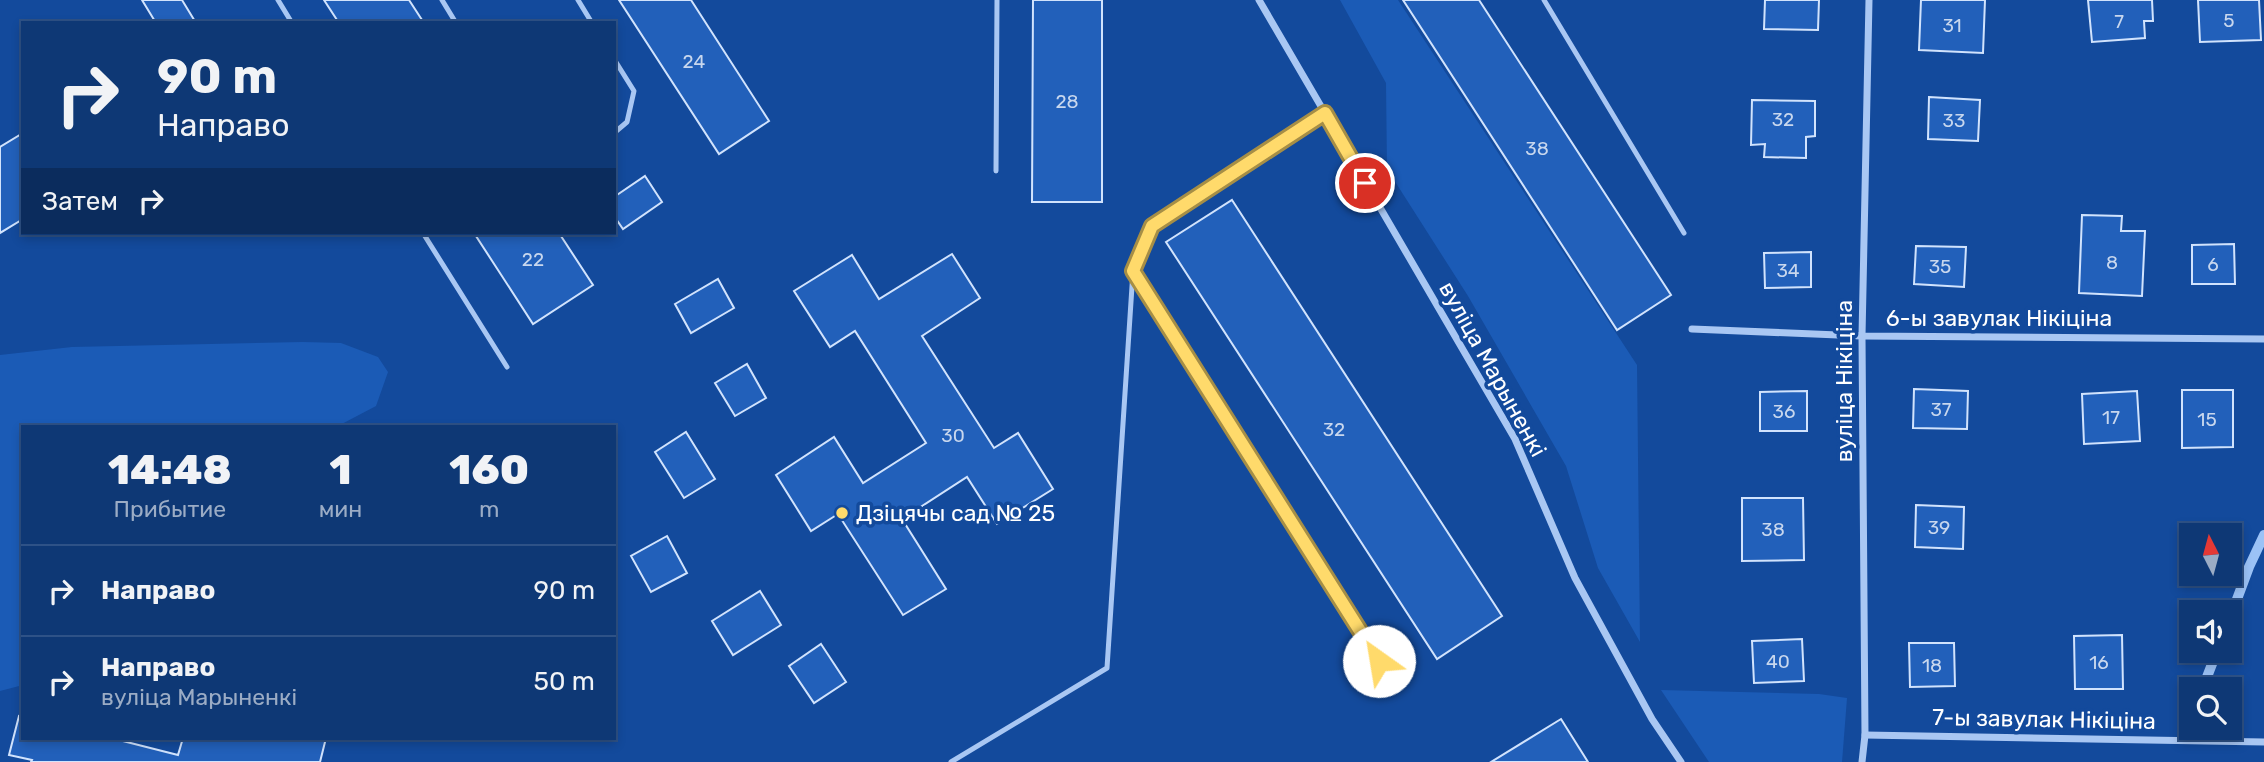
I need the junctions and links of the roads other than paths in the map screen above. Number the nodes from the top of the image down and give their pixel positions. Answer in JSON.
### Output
{"nodes":[{"id":1,"x":278,"y":0,"type":"edge"},
{"id":2,"x":442,"y":0,"type":"edge"},
{"id":3,"x":578,"y":0,"type":"edge"},
{"id":4,"x":997,"y":0,"type":"edge"},
{"id":5,"x":1259,"y":0,"type":"edge"},
{"id":6,"x":1544,"y":0,"type":"edge"},
{"id":7,"x":1869,"y":0,"type":"edge"},
{"id":8,"x":291,"y":21,"type":"edge"},
{"id":9,"x":455,"y":21,"type":"edge"},
{"id":10,"x":591,"y":21,"type":"edge"},
{"id":11,"x":616,"y":63,"type":"edge"},
{"id":12,"x":1325,"y":113,"type":"junction"},
{"id":13,"x":616,"y":131,"type":"edge"},
{"id":14,"x":996,"y":171,"type":"dead end"},
{"id":15,"x":1684,"y":233,"type":"dead end"},
{"id":16,"x":424,"y":235,"type":"edge"},
{"id":17,"x":1133,"y":271,"type":"junction"},
{"id":18,"x":1692,"y":329,"type":"dead end"},
{"id":19,"x":1862,"y":336,"type":"junction"},
{"id":20,"x":2264,"y":340,"type":"edge"},
{"id":21,"x":507,"y":367,"type":"dead end"},
{"id":22,"x":1394,"y":684,"type":"dead end"},
{"id":23,"x":1865,"y":735,"type":"junction"},
{"id":24,"x":2264,"y":742,"type":"edge"},
{"id":25,"x":951,"y":762,"type":"edge"},
{"id":26,"x":1681,"y":762,"type":"edge"},
{"id":27,"x":1862,"y":762,"type":"edge"}],
"edges":[{"from":1,"to":8,"type":"lane"},
{"from":2,"to":9,"type":"lane"},
{"from":3,"to":10,"type":"lane"},
{"from":4,"to":14,"type":"lane"},
{"from":5,"to":12,"type":"street","name":"вуліца Марыненкі"},
{"from":6,"to":15,"type":"lane"},
{"from":7,"to":19,"type":"street","name":"вуліца Нікіціна"},
{"from":11,"to":13,"type":"lane"},
{"from":12,"to":17,"type":"lane"},
{"from":12,"to":26,"type":"street","name":"вуліца Марыненкі"},
{"from":16,"to":21,"type":"lane"},
{"from":17,"to":22,"type":"lane"},
{"from":17,"to":25,"type":"lane"},
{"from":18,"to":19,"type":"street","name":"6-ы завулак Нікіціна"},
{"from":19,"to":20,"type":"street","name":"6-ы завулак Нікіціна"},
{"from":19,"to":23,"type":"street","name":"вуліца Нікіціна"},
{"from":23,"to":24,"type":"street","name":"7-ы завулак Нікіціна"},
{"from":23,"to":27,"type":"street","name":"вуліца Нікіціна"}]}
